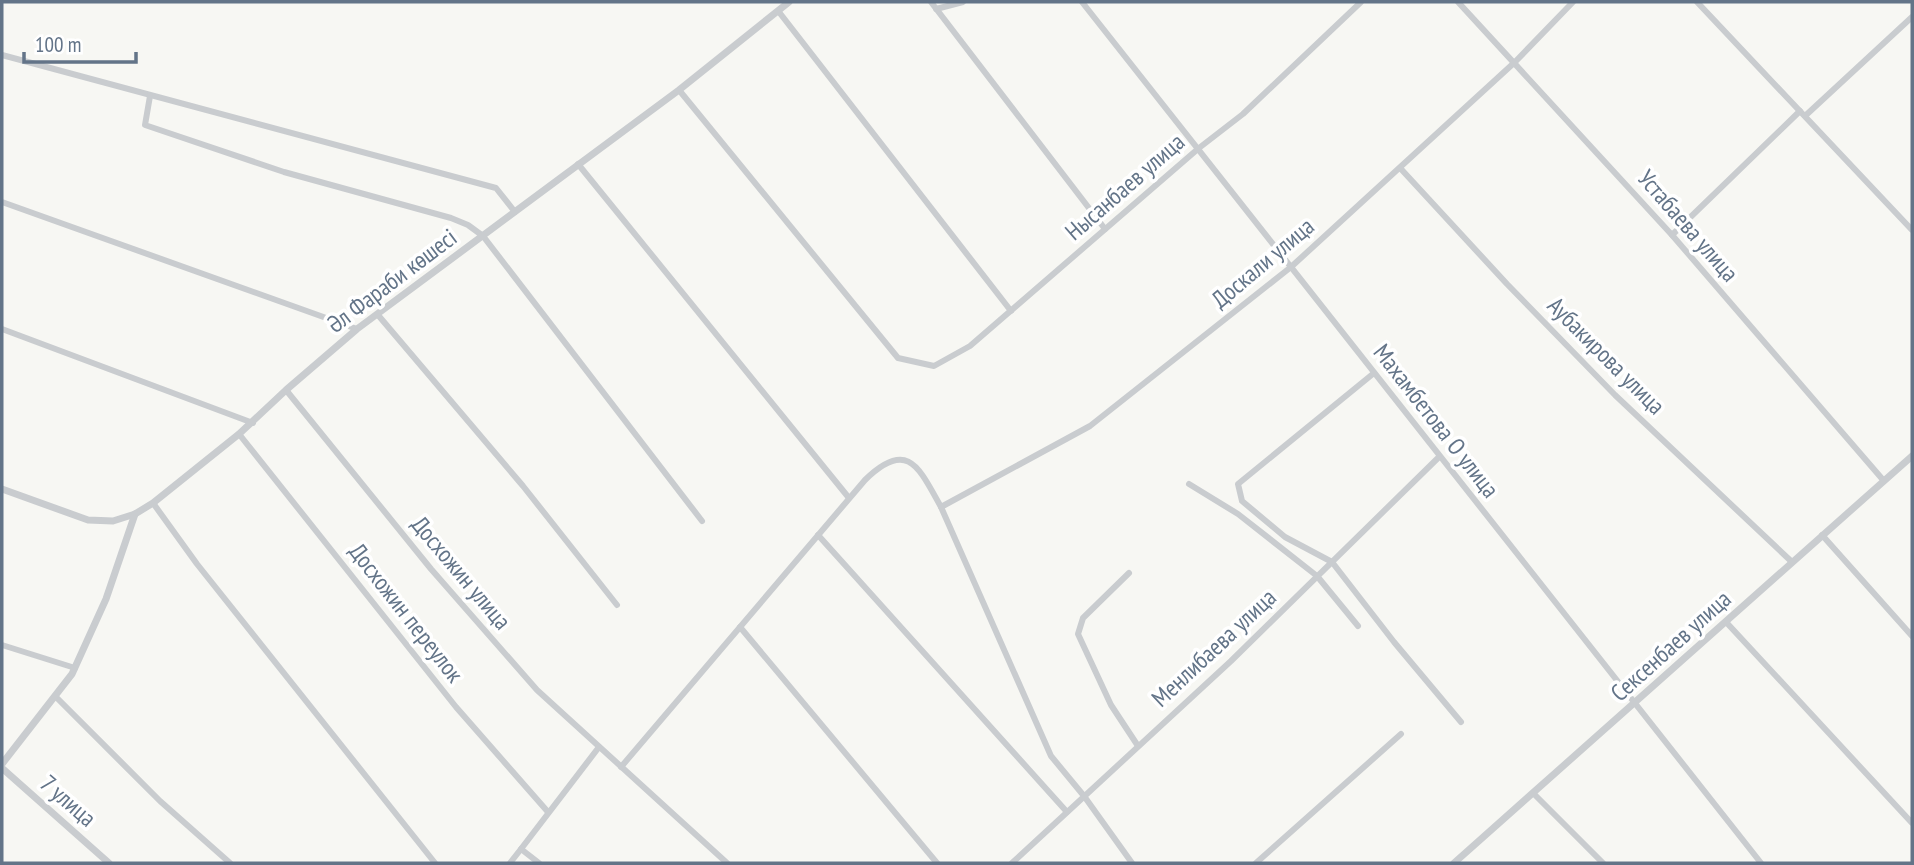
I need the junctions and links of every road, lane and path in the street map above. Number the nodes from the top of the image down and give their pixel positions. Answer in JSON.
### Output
{"nodes":[{"id":1,"x":789,"y":2,"type":"edge"},
{"id":2,"x":931,"y":2,"type":"edge"},
{"id":3,"x":962,"y":2,"type":"edge"},
{"id":4,"x":1082,"y":2,"type":"edge"},
{"id":5,"x":1361,"y":2,"type":"edge"},
{"id":6,"x":1458,"y":2,"type":"edge"},
{"id":7,"x":1573,"y":2,"type":"edge"},
{"id":8,"x":1697,"y":2,"type":"edge"},
{"id":9,"x":936,"y":9,"type":"junction"},
{"id":10,"x":779,"y":12,"type":"junction"},
{"id":11,"x":1912,"y":17,"type":"edge"},
{"id":12,"x":2,"y":55,"type":"edge"},
{"id":13,"x":1515,"y":62,"type":"junction"},
{"id":14,"x":679,"y":90,"type":"junction"},
{"id":15,"x":150,"y":96,"type":"junction"},
{"id":16,"x":1802,"y":114,"type":"junction"},
{"id":17,"x":1199,"y":148,"type":"junction"},
{"id":18,"x":578,"y":164,"type":"junction"},
{"id":19,"x":1401,"y":169,"type":"junction"},
{"id":20,"x":2,"y":202,"type":"edge"},
{"id":21,"x":515,"y":212,"type":"junction"},
{"id":22,"x":1105,"y":229,"type":"junction"},
{"id":23,"x":1912,"y":230,"type":"edge"},
{"id":24,"x":1672,"y":235,"type":"junction"},
{"id":25,"x":483,"y":236,"type":"junction"},
{"id":26,"x":1291,"y":267,"type":"junction"},
{"id":27,"x":1012,"y":311,"type":"junction"},
{"id":28,"x":378,"y":315,"type":"junction"},
{"id":29,"x":2,"y":329,"type":"edge"},
{"id":30,"x":357,"y":330,"type":"junction"},
{"id":31,"x":1374,"y":373,"type":"junction"},
{"id":32,"x":286,"y":390,"type":"junction"},
{"id":33,"x":253,"y":423,"type":"junction"},
{"id":34,"x":239,"y":434,"type":"junction"},
{"id":35,"x":1912,"y":456,"type":"edge"},
{"id":36,"x":1439,"y":457,"type":"junction"},
{"id":37,"x":1884,"y":481,"type":"junction"},
{"id":38,"x":1189,"y":484,"type":"dead end"},
{"id":39,"x":2,"y":489,"type":"edge"},
{"id":40,"x":849,"y":498,"type":"junction"},
{"id":41,"x":153,"y":503,"type":"junction"},
{"id":42,"x":941,"y":508,"type":"junction"},
{"id":43,"x":135,"y":514,"type":"junction"},
{"id":44,"x":702,"y":521,"type":"dead end"},
{"id":45,"x":818,"y":535,"type":"junction"},
{"id":46,"x":1822,"y":535,"type":"junction"},
{"id":47,"x":1332,"y":562,"type":"junction"},
{"id":48,"x":1792,"y":562,"type":"junction"},
{"id":49,"x":1129,"y":573,"type":"dead end"},
{"id":50,"x":1317,"y":576,"type":"junction"},
{"id":51,"x":617,"y":605,"type":"dead end"},
{"id":52,"x":1726,"y":622,"type":"junction"},
{"id":53,"x":1358,"y":626,"type":"dead end"},
{"id":54,"x":740,"y":627,"type":"junction"},
{"id":55,"x":1912,"y":636,"type":"edge"},
{"id":56,"x":2,"y":645,"type":"edge"},
{"id":57,"x":75,"y":668,"type":"junction"},
{"id":58,"x":55,"y":696,"type":"junction"},
{"id":59,"x":1636,"y":703,"type":"junction"},
{"id":60,"x":1461,"y":722,"type":"dead end"},
{"id":61,"x":1401,"y":734,"type":"dead end"},
{"id":62,"x":1138,"y":746,"type":"junction"},
{"id":63,"x":599,"y":747,"type":"junction"},
{"id":64,"x":2,"y":766,"type":"edge"},
{"id":65,"x":621,"y":767,"type":"junction"},
{"id":66,"x":1533,"y":793,"type":"junction"},
{"id":67,"x":1084,"y":796,"type":"junction"},
{"id":68,"x":548,"y":812,"type":"junction"},
{"id":69,"x":1067,"y":812,"type":"junction"},
{"id":70,"x":1912,"y":823,"type":"edge"},
{"id":71,"x":521,"y":849,"type":"junction"},
{"id":72,"x":109,"y":863,"type":"edge"},
{"id":73,"x":230,"y":863,"type":"edge"},
{"id":74,"x":435,"y":863,"type":"edge"},
{"id":75,"x":510,"y":863,"type":"edge"},
{"id":76,"x":539,"y":863,"type":"edge"},
{"id":77,"x":727,"y":863,"type":"edge"},
{"id":78,"x":937,"y":863,"type":"edge"},
{"id":79,"x":1012,"y":863,"type":"edge"},
{"id":80,"x":1132,"y":863,"type":"edge"},
{"id":81,"x":1256,"y":863,"type":"edge"},
{"id":82,"x":1454,"y":863,"type":"edge"},
{"id":83,"x":1603,"y":863,"type":"edge"},
{"id":84,"x":1761,"y":863,"type":"edge"}],
"edges":[{"from":1,"to":10,"type":"street","name":"Әл Фараби көшесі"},
{"from":2,"to":9,"type":"street"},
{"from":3,"to":9,"type":"street"},
{"from":4,"to":17,"type":"street","name":"Махамбетова О улица"},
{"from":5,"to":17,"type":"street","name":"Нысанбаев улица"},
{"from":6,"to":13,"type":"street","name":"Устабаева улица"},
{"from":7,"to":13,"type":"street","name":"Доскали улица"},
{"from":8,"to":16,"type":"street"},
{"from":9,"to":22,"type":"street"},
{"from":10,"to":14,"type":"street","name":"Әл Фараби көшесі"},
{"from":10,"to":27,"type":"street"},
{"from":11,"to":16,"type":"street"},
{"from":12,"to":15,"type":"street"},
{"from":13,"to":19,"type":"street","name":"Доскали улица"},
{"from":13,"to":24,"type":"street","name":"Устабаева улица"},
{"from":14,"to":18,"type":"street","name":"Әл Фараби көшесі"},
{"from":14,"to":27,"type":"street","name":"Нысанбаев улица"},
{"from":15,"to":21,"type":"street"},
{"from":15,"to":25,"type":"street"},
{"from":16,"to":23,"type":"street"},
{"from":16,"to":24,"type":"street"},
{"from":17,"to":22,"type":"street","name":"Нысанбаев улица"},
{"from":17,"to":26,"type":"street","name":"Махамбетова О улица"},
{"from":18,"to":21,"type":"street","name":"Әл Фараби көшесі"},
{"from":18,"to":40,"type":"street"},
{"from":19,"to":26,"type":"street","name":"Доскали улица"},
{"from":19,"to":48,"type":"street","name":"Аубакирова улица"},
{"from":20,"to":30,"type":"street"},
{"from":21,"to":25,"type":"street","name":"Әл Фараби көшесі"},
{"from":22,"to":27,"type":"street","name":"Нысанбаев улица"},
{"from":24,"to":37,"type":"street","name":"Устабаева улица"},
{"from":25,"to":28,"type":"street","name":"Әл Фараби көшесі"},
{"from":25,"to":44,"type":"street"},
{"from":26,"to":31,"type":"street","name":"Махамбетова О улица"},
{"from":26,"to":42,"type":"street","name":"Доскали улица"},
{"from":28,"to":30,"type":"street","name":"Әл Фараби көшесі"},
{"from":28,"to":51,"type":"street"},
{"from":29,"to":33,"type":"street"},
{"from":30,"to":32,"type":"street","name":"Әл Фараби көшесі"},
{"from":31,"to":36,"type":"street","name":"Махамбетова О улица"},
{"from":31,"to":47,"type":"street"},
{"from":32,"to":33,"type":"street","name":"Әл Фараби көшесі"},
{"from":32,"to":63,"type":"street","name":"Досхожин улица"},
{"from":33,"to":34,"type":"street","name":"Әл Фараби көшесі"},
{"from":34,"to":41,"type":"street","name":"Әл Фараби көшесі"},
{"from":34,"to":68,"type":"street","name":"Досхожин переулок"},
{"from":35,"to":37,"type":"street","name":"Сексенбаев улица"},
{"from":36,"to":47,"type":"street","name":"Менлибаева улица"},
{"from":36,"to":59,"type":"street","name":"Махамбетова О улица"},
{"from":37,"to":46,"type":"street","name":"Сексенбаев улица"},
{"from":38,"to":50,"type":"street"},
{"from":39,"to":43,"type":"street","name":"Әл Фараби көшесі"},
{"from":40,"to":42,"type":"street"},
{"from":40,"to":45,"type":"street"},
{"from":41,"to":43,"type":"street","name":"Әл Фараби көшесі"},
{"from":41,"to":74,"type":"street"},
{"from":42,"to":67,"type":"street"},
{"from":43,"to":57,"type":"street"},
{"from":45,"to":54,"type":"street"},
{"from":45,"to":69,"type":"street"},
{"from":46,"to":48,"type":"street","name":"Сексенбаев улица"},
{"from":46,"to":55,"type":"street"},
{"from":47,"to":50,"type":"street","name":"Менлибаева улица"},
{"from":47,"to":60,"type":"street"},
{"from":48,"to":52,"type":"street","name":"Сексенбаев улица"},
{"from":49,"to":62,"type":"street"},
{"from":50,"to":53,"type":"street"},
{"from":50,"to":62,"type":"street","name":"Менлибаева улица"},
{"from":52,"to":59,"type":"street","name":"Сексенбаев улица"},
{"from":52,"to":70,"type":"street"},
{"from":54,"to":65,"type":"street"},
{"from":54,"to":78,"type":"street"},
{"from":56,"to":57,"type":"street"},
{"from":57,"to":58,"type":"street"},
{"from":58,"to":64,"type":"street"},
{"from":58,"to":73,"type":"street"},
{"from":59,"to":66,"type":"street","name":"Сексенбаев улица"},
{"from":59,"to":84,"type":"street","name":"Махамбетова О улица"},
{"from":61,"to":81,"type":"street"},
{"from":62,"to":67,"type":"street","name":"Менлибаева улица"},
{"from":63,"to":65,"type":"street","name":"Досхожин улица"},
{"from":63,"to":68,"type":"street"},
{"from":64,"to":72,"type":"street","name":"7 улица"},
{"from":65,"to":77,"type":"street","name":"Досхожин улица"},
{"from":66,"to":82,"type":"street","name":"Сексенбаев улица"},
{"from":66,"to":83,"type":"street"},
{"from":67,"to":69,"type":"street","name":"Менлибаева улица"},
{"from":67,"to":80,"type":"street"},
{"from":68,"to":71,"type":"street"},
{"from":69,"to":79,"type":"street","name":"Менлибаева улица"},
{"from":71,"to":75,"type":"street"},
{"from":71,"to":76,"type":"street"}]}
